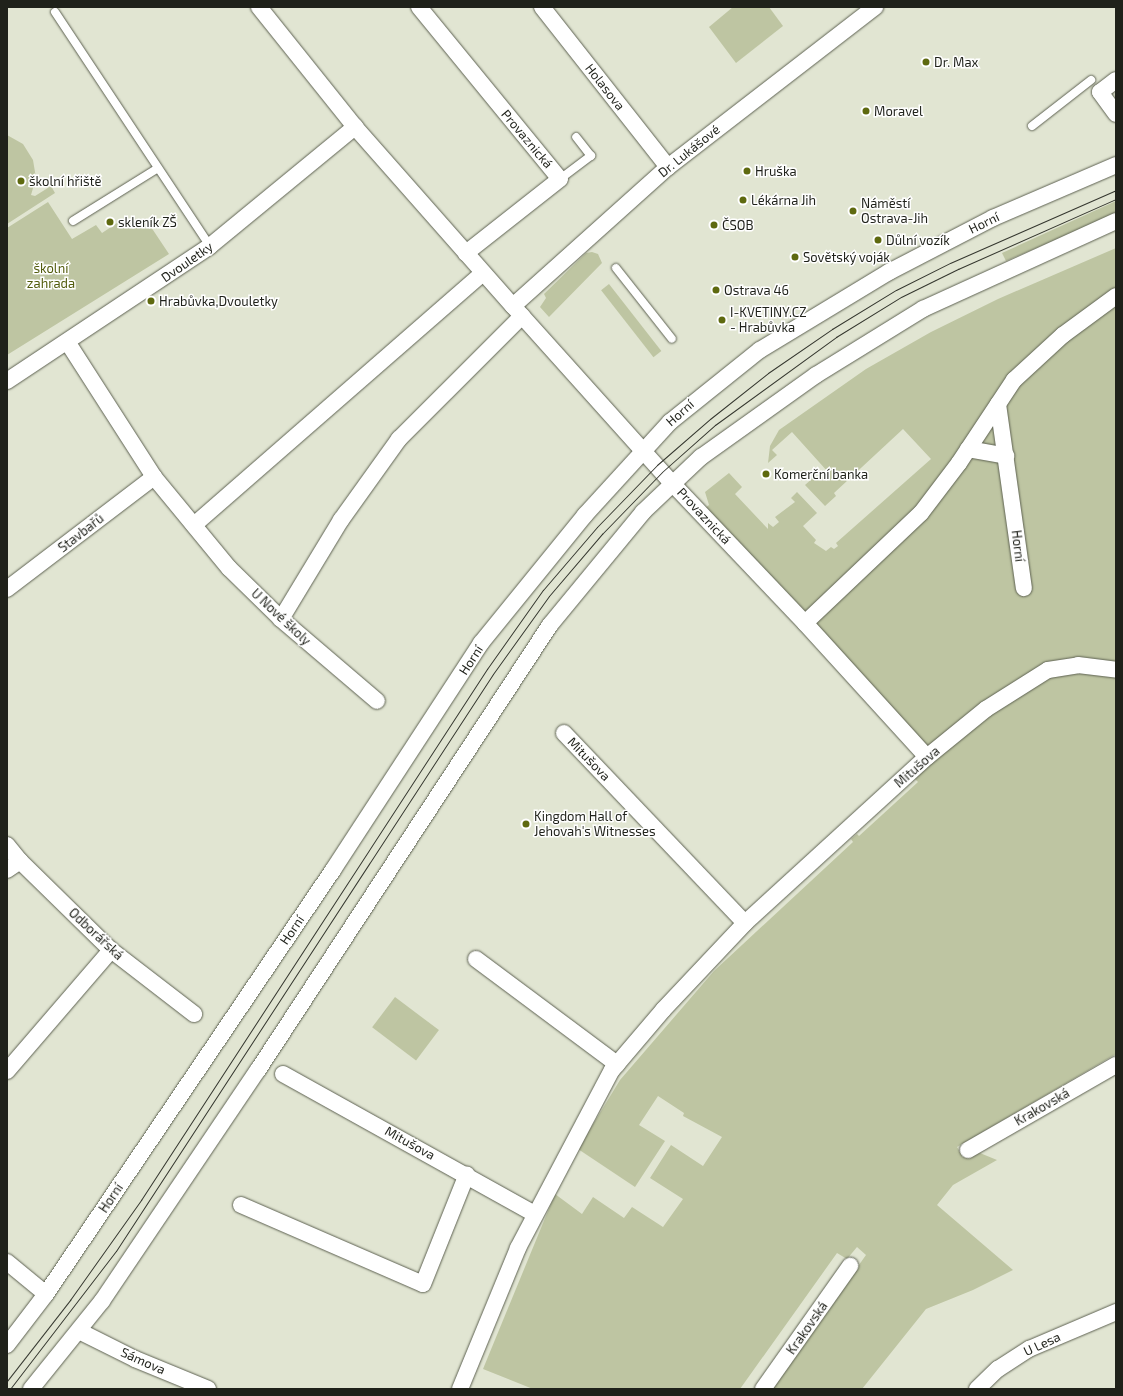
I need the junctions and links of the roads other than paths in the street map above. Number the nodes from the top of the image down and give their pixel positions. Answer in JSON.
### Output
{"nodes":[{"id":1,"x":259,"y":7,"type":"edge"},
{"id":2,"x":419,"y":7,"type":"edge"},
{"id":3,"x":542,"y":7,"type":"edge"},
{"id":4,"x":873,"y":7,"type":"edge"},
{"id":5,"x":55,"y":12,"type":"dead end"},
{"id":6,"x":1091,"y":80,"type":"dead end"},
{"id":7,"x":1116,"y":80,"type":"edge"},
{"id":8,"x":1116,"y":114,"type":"edge"},
{"id":9,"x":1032,"y":126,"type":"dead end"},
{"id":10,"x":355,"y":127,"type":"junction"},
{"id":11,"x":576,"y":137,"type":"dead end"},
{"id":12,"x":1116,"y":166,"type":"edge"},
{"id":13,"x":668,"y":167,"type":"junction"},
{"id":14,"x":158,"y":168,"type":"junction"},
{"id":15,"x":560,"y":179,"type":"junction"},
{"id":16,"x":1116,"y":221,"type":"edge"},
{"id":17,"x":73,"y":222,"type":"dead end"},
{"id":18,"x":210,"y":246,"type":"junction"},
{"id":19,"x":466,"y":253,"type":"junction"},
{"id":20,"x":616,"y":268,"type":"dead end"},
{"id":21,"x":484,"y":273,"type":"junction"},
{"id":22,"x":1116,"y":296,"type":"edge"},
{"id":23,"x":518,"y":311,"type":"junction"},
{"id":24,"x":672,"y":339,"type":"dead end"},
{"id":25,"x":68,"y":343,"type":"junction"},
{"id":26,"x":7,"y":381,"type":"edge"},
{"id":27,"x":998,"y":404,"type":"junction"},
{"id":28,"x":968,"y":449,"type":"junction"},
{"id":29,"x":643,"y":450,"type":"junction"},
{"id":30,"x":1006,"y":456,"type":"junction"},
{"id":31,"x":154,"y":477,"type":"junction"},
{"id":32,"x":672,"y":483,"type":"junction"},
{"id":33,"x":194,"y":525,"type":"junction"},
{"id":34,"x":1024,"y":588,"type":"dead end"},
{"id":35,"x":7,"y":589,"type":"edge"},
{"id":36,"x":281,"y":619,"type":"junction"},
{"id":37,"x":805,"y":623,"type":"junction"},
{"id":38,"x":1116,"y":670,"type":"edge"},
{"id":39,"x":377,"y":701,"type":"dead end"},
{"id":40,"x":564,"y":733,"type":"dead end"},
{"id":41,"x":927,"y":757,"type":"junction"},
{"id":42,"x":7,"y":845,"type":"edge"},
{"id":43,"x":13,"y":866,"type":"edge"},
{"id":44,"x":745,"y":923,"type":"junction"},
{"id":45,"x":111,"y":950,"type":"junction"},
{"id":46,"x":476,"y":959,"type":"dead end"},
{"id":47,"x":194,"y":1014,"type":"dead end"},
{"id":48,"x":617,"y":1064,"type":"junction"},
{"id":49,"x":1116,"y":1065,"type":"edge"},
{"id":50,"x":7,"y":1071,"type":"edge"},
{"id":51,"x":283,"y":1074,"type":"dead end"},
{"id":52,"x":968,"y":1150,"type":"dead end"},
{"id":53,"x":467,"y":1174,"type":"junction"},
{"id":54,"x":241,"y":1205,"type":"dead end"},
{"id":55,"x":535,"y":1214,"type":"junction"},
{"id":56,"x":7,"y":1262,"type":"edge"},
{"id":57,"x":850,"y":1266,"type":"dead end"},
{"id":58,"x":46,"y":1294,"type":"junction"},
{"id":59,"x":1116,"y":1312,"type":"edge"},
{"id":60,"x":80,"y":1331,"type":"junction"},
{"id":61,"x":7,"y":1345,"type":"edge"},
{"id":62,"x":31,"y":1389,"type":"edge"},
{"id":63,"x":208,"y":1389,"type":"edge"},
{"id":64,"x":460,"y":1389,"type":"edge"},
{"id":65,"x":763,"y":1389,"type":"edge"},
{"id":66,"x":977,"y":1389,"type":"edge"}],
"edges":[{"from":1,"to":10,"type":"street","name":"Provaznická"},
{"from":2,"to":15,"type":"street","name":"Provaznická"},
{"from":3,"to":13,"type":"street","name":"Holasova"},
{"from":4,"to":13,"type":"street","name":"Dr. Lukášové"},
{"from":5,"to":14,"type":"lane"},
{"from":6,"to":9,"type":"lane"},
{"from":7,"to":8,"type":"street"},
{"from":10,"to":18,"type":"street","name":"Dvouletky"},
{"from":10,"to":19,"type":"street","name":"Provaznická"},
{"from":11,"to":15,"type":"lane"},
{"from":12,"to":29,"type":"street","name":"Horní"},
{"from":13,"to":23,"type":"street","name":"Dr. Lukášové"},
{"from":14,"to":17,"type":"lane"},
{"from":14,"to":18,"type":"lane"},
{"from":15,"to":19,"type":"street","name":"Provaznická"},
{"from":16,"to":32,"type":"street"},
{"from":18,"to":25,"type":"street","name":"Dvouletky"},
{"from":19,"to":21,"type":"street","name":"Provaznická"},
{"from":20,"to":24,"type":"lane"},
{"from":21,"to":23,"type":"street","name":"Provaznická"},
{"from":21,"to":33,"type":"street"},
{"from":22,"to":27,"type":"street"},
{"from":23,"to":29,"type":"street","name":"Provaznická"},
{"from":23,"to":36,"type":"street","name":"Dr. Lukášové"},
{"from":25,"to":26,"type":"street","name":"Dvouletky"},
{"from":25,"to":31,"type":"street","name":"U Nové školy"},
{"from":27,"to":28,"type":"street"},
{"from":27,"to":30,"type":"street","name":"Horní"},
{"from":28,"to":30,"type":"street"},
{"from":28,"to":37,"type":"street"},
{"from":29,"to":32,"type":"street","name":"Provaznická"},
{"from":29,"to":58,"type":"street","name":"Horní"},
{"from":30,"to":34,"type":"street","name":"Horní"},
{"from":31,"to":33,"type":"street","name":"U Nové školy"},
{"from":31,"to":35,"type":"street","name":"Stavbařů"},
{"from":32,"to":37,"type":"street","name":"Provaznická"},
{"from":32,"to":60,"type":"street"},
{"from":33,"to":36,"type":"street","name":"U Nové školy"},
{"from":36,"to":39,"type":"street","name":"U Nové školy"},
{"from":37,"to":41,"type":"street","name":"Provaznická"},
{"from":38,"to":41,"type":"street","name":"Mitušova"},
{"from":40,"to":44,"type":"street","name":"Mitušova"},
{"from":41,"to":44,"type":"street","name":"Mitušova"},
{"from":42,"to":43,"type":"street","name":"Odborářská"},
{"from":43,"to":45,"type":"street","name":"Odborářská"},
{"from":44,"to":48,"type":"street","name":"Mitušova"},
{"from":45,"to":47,"type":"street","name":"Odborářská"},
{"from":45,"to":50,"type":"street"},
{"from":46,"to":48,"type":"street"},
{"from":48,"to":55,"type":"street","name":"Mitušova"},
{"from":49,"to":52,"type":"street","name":"Krakovská"},
{"from":51,"to":53,"type":"street","name":"Mitušova"},
{"from":53,"to":54,"type":"street"},
{"from":53,"to":55,"type":"street","name":"Mitušova"},
{"from":55,"to":64,"type":"street","name":"Mitušova"},
{"from":56,"to":58,"type":"street"},
{"from":57,"to":65,"type":"street","name":"Krakovská"},
{"from":58,"to":61,"type":"street","name":"Horní"},
{"from":59,"to":66,"type":"street","name":"U Lesa"},
{"from":60,"to":62,"type":"street"},
{"from":60,"to":63,"type":"street","name":"Sámova"}]}
